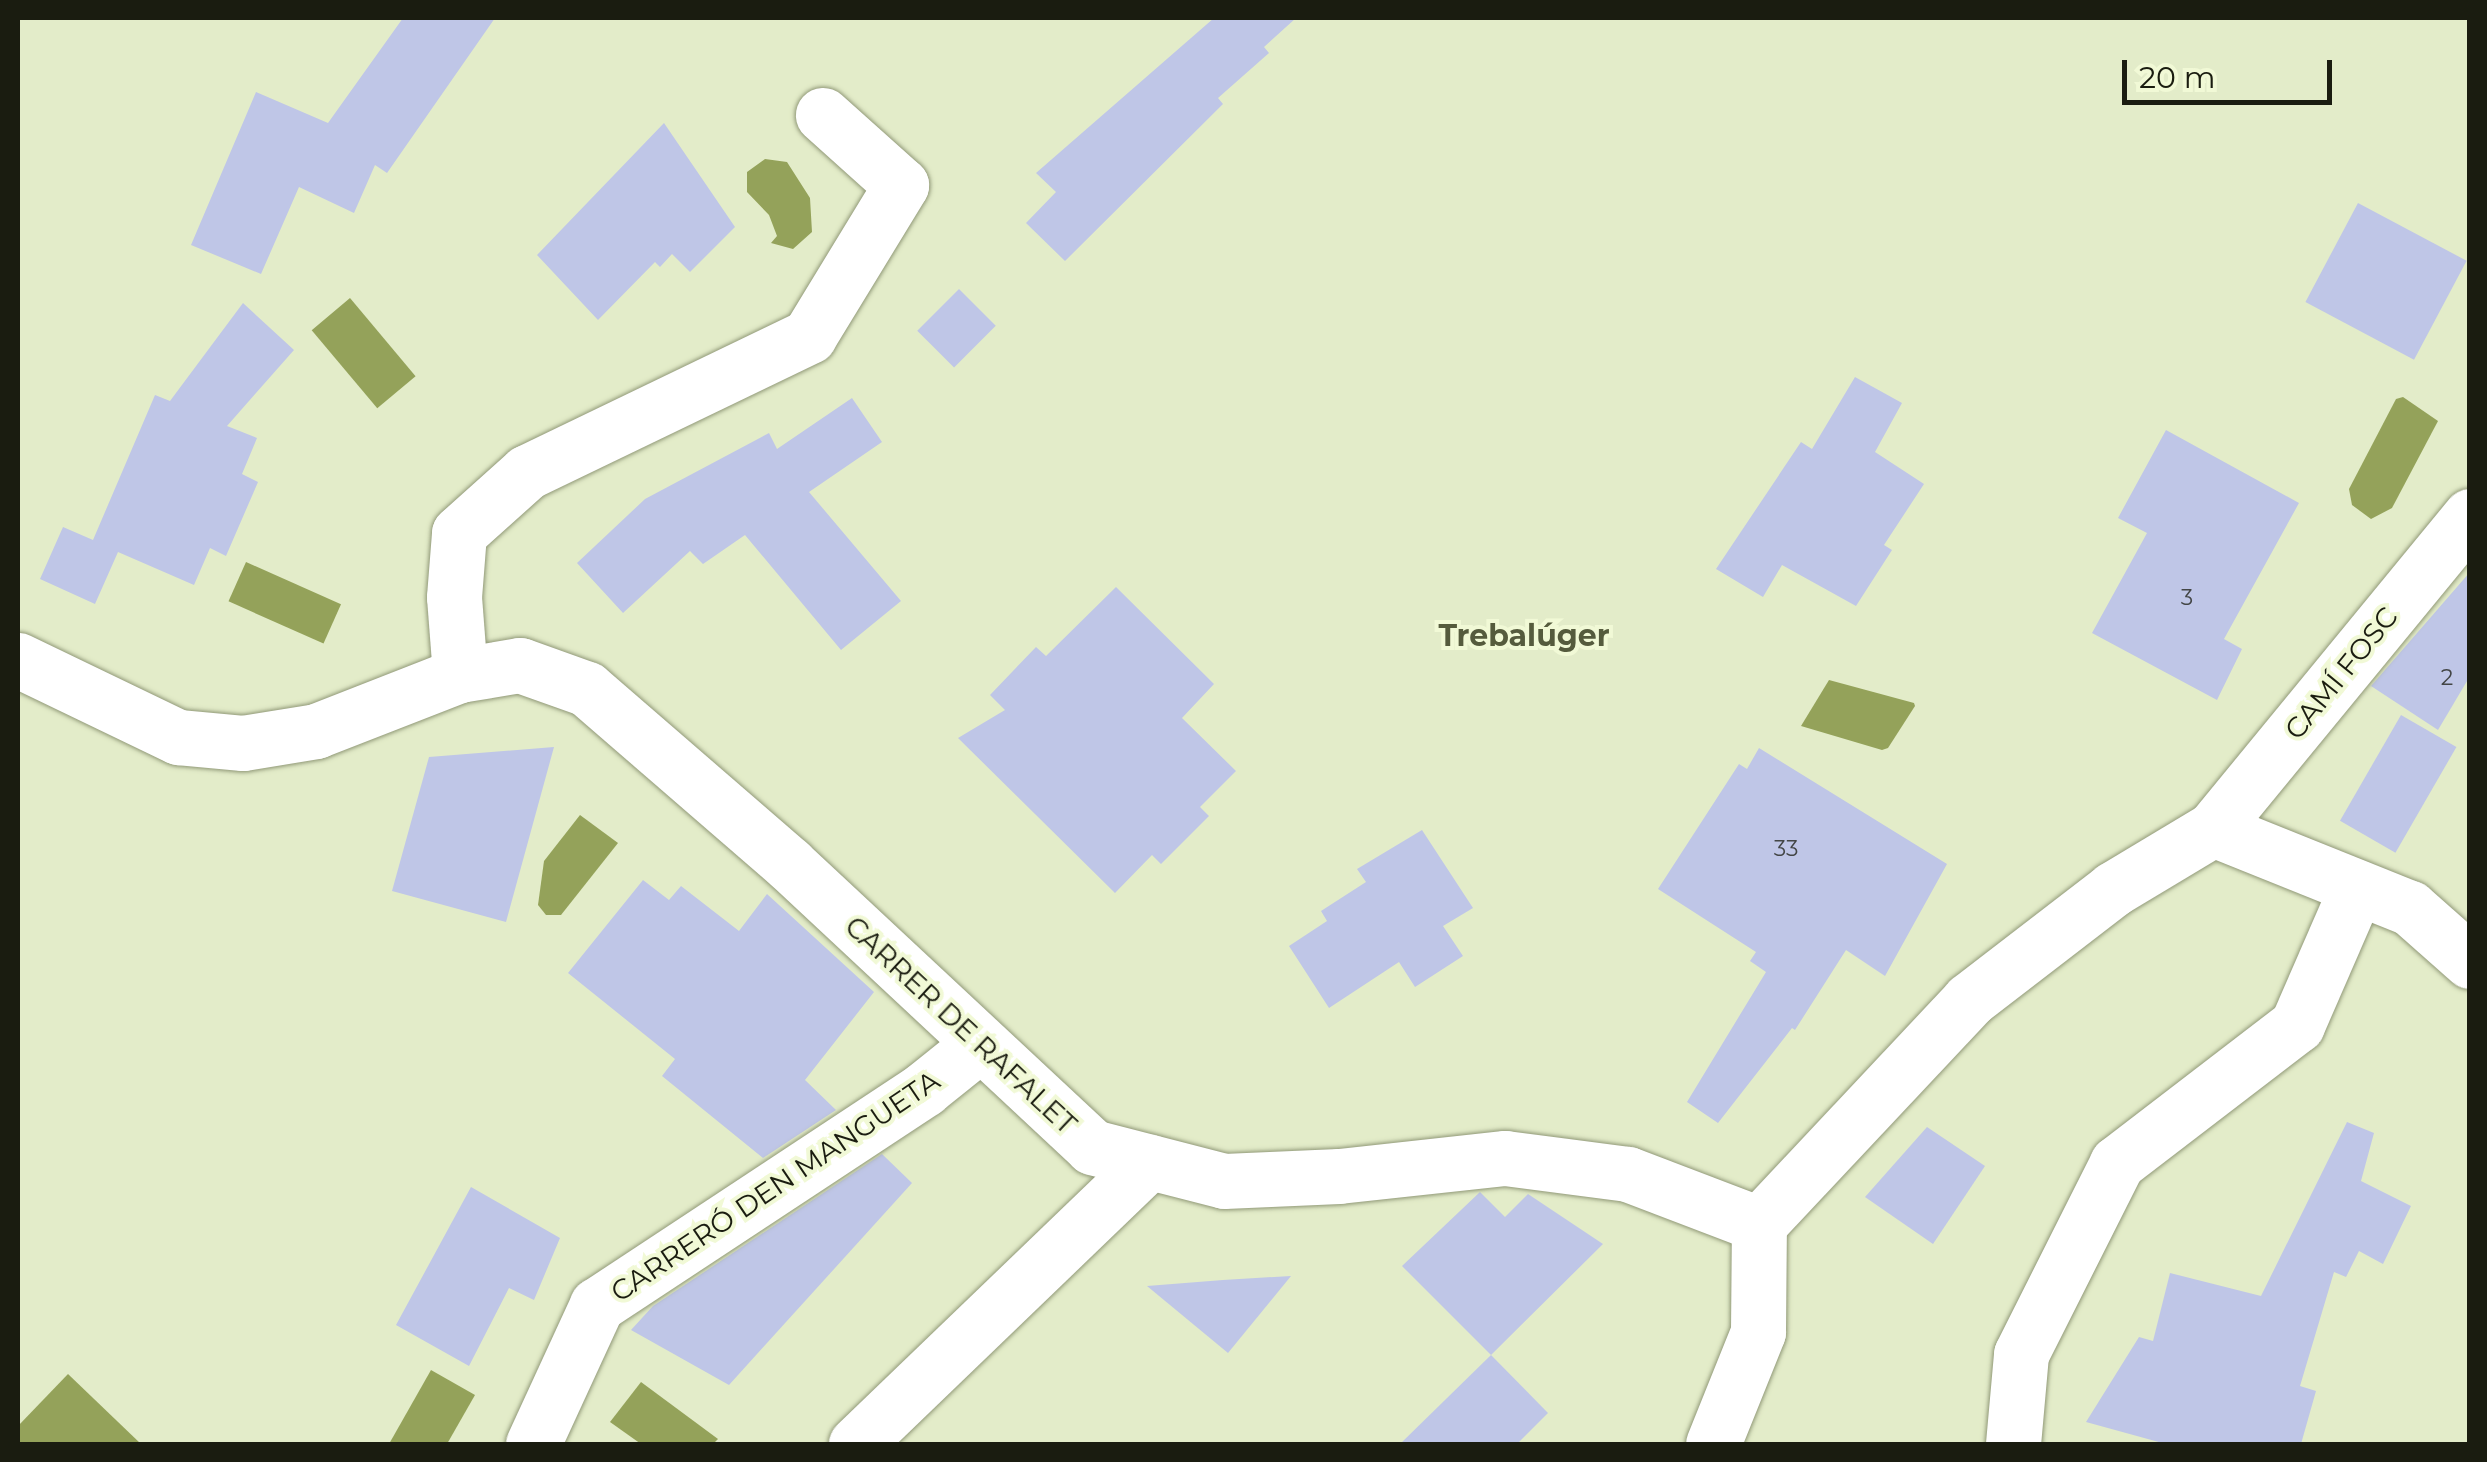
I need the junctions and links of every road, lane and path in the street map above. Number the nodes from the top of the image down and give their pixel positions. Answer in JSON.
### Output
{"nodes":[{"id":1,"x":823,"y":114,"type":"dead end"},
{"id":2,"x":2470,"y":516,"type":"edge"},
{"id":3,"x":18,"y":660,"type":"edge"},
{"id":4,"x":460,"y":676,"type":"junction"},
{"id":5,"x":2213,"y":829,"type":"junction"},
{"id":6,"x":2357,"y":887,"type":"junction"},
{"id":7,"x":2470,"y":961,"type":"edge"},
{"id":8,"x":979,"y":1045,"type":"junction"},
{"id":9,"x":1150,"y":1162,"type":"junction"},
{"id":10,"x":1759,"y":1224,"type":"junction"},
{"id":11,"x":533,"y":1444,"type":"edge"},
{"id":12,"x":856,"y":1444,"type":"edge"},
{"id":13,"x":1713,"y":1444,"type":"edge"},
{"id":14,"x":2013,"y":1444,"type":"edge"}],
"edges":[{"from":1,"to":4,"type":"street"},
{"from":2,"to":5,"type":"street","name":"CAMÍ FOSC"},
{"from":3,"to":4,"type":"street","name":"CARRER DE RAFALET"},
{"from":4,"to":8,"type":"street","name":"CARRER DE RAFALET"},
{"from":5,"to":6,"type":"street"},
{"from":5,"to":10,"type":"street"},
{"from":6,"to":7,"type":"street"},
{"from":6,"to":14,"type":"street"},
{"from":8,"to":9,"type":"street","name":"CARRER DE RAFALET"},
{"from":8,"to":11,"type":"street","name":"CARRERÓ DEN MANGUETA"},
{"from":9,"to":10,"type":"street","name":"CARRER DE RAFALET"},
{"from":9,"to":12,"type":"street"},
{"from":10,"to":13,"type":"street"}]}
